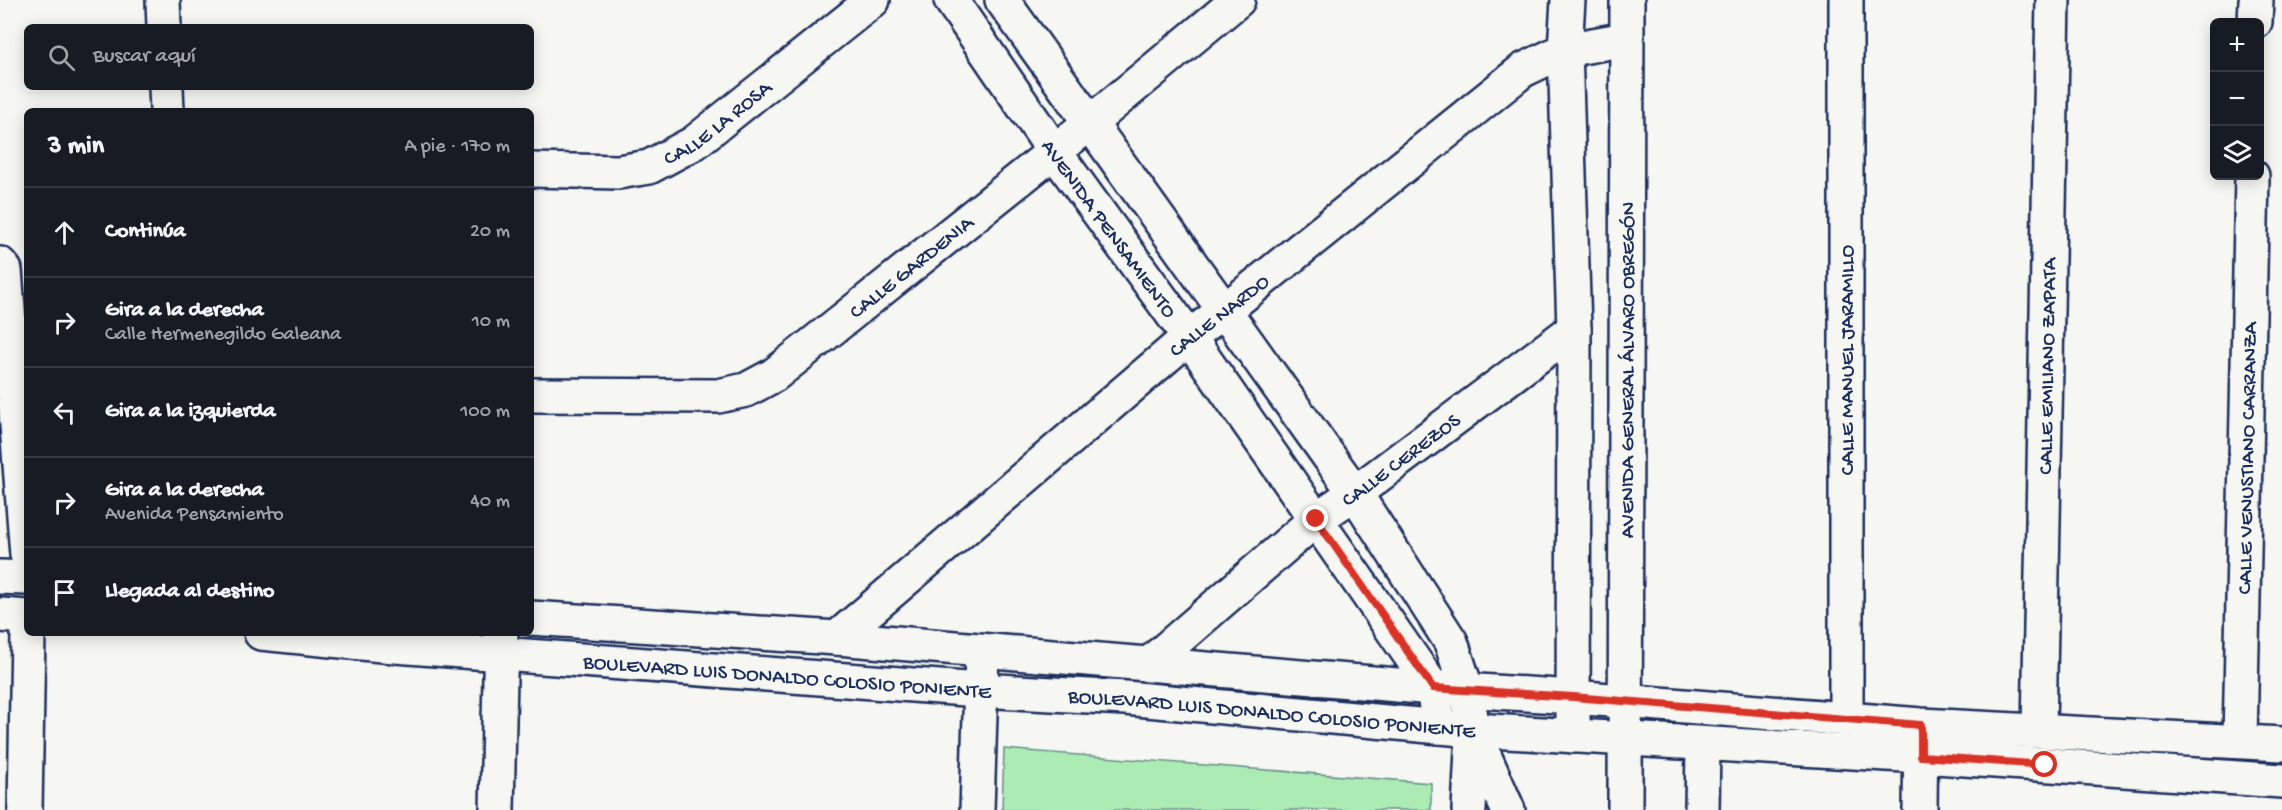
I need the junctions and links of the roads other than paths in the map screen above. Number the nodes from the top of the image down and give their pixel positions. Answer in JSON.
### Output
{"nodes":[{"id":1,"x":163,"y":0,"type":"edge"},
{"id":2,"x":873,"y":0,"type":"edge"},
{"id":3,"x":951,"y":0,"type":"edge"},
{"id":4,"x":1002,"y":0,"type":"edge"},
{"id":5,"x":1238,"y":0,"type":"edge"},
{"id":6,"x":1568,"y":0,"type":"edge"},
{"id":7,"x":1627,"y":0,"type":"edge"},
{"id":8,"x":1846,"y":0,"type":"edge"},
{"id":9,"x":2053,"y":0,"type":"edge"},
{"id":10,"x":2256,"y":0,"type":"edge"},
{"id":11,"x":2255,"y":18,"type":"edge"},
{"id":12,"x":164,"y":24,"type":"edge"},
{"id":13,"x":1626,"y":39,"type":"junction"},
{"id":14,"x":1565,"y":50,"type":"junction"},
{"id":15,"x":166,"y":90,"type":"edge"},
{"id":16,"x":167,"y":108,"type":"edge"},
{"id":17,"x":1090,"y":123,"type":"junction"},
{"id":18,"x":1054,"y":152,"type":"junction"},
{"id":19,"x":534,"y":170,"type":"edge"},
{"id":20,"x":2252,"y":180,"type":"edge"},
{"id":21,"x":0,"y":264,"type":"edge"},
{"id":22,"x":1225,"y":310,"type":"junction"},
{"id":23,"x":1574,"y":329,"type":"junction"},
{"id":24,"x":1189,"y":337,"type":"junction"},
{"id":25,"x":534,"y":395,"type":"edge"},
{"id":26,"x":1355,"y":493,"type":"junction"},
{"id":27,"x":24,"y":516,"type":"edge"},
{"id":28,"x":1316,"y":519,"type":"junction"},
{"id":29,"x":0,"y":576,"type":"edge"},
{"id":30,"x":24,"y":578,"type":"edge"},
{"id":31,"x":0,"y":615,"type":"edge"},
{"id":32,"x":24,"y":617,"type":"edge"},
{"id":33,"x":534,"y":618,"type":"edge"},
{"id":34,"x":28,"y":636,"type":"edge"},
{"id":35,"x":291,"y":636,"type":"edge"},
{"id":36,"x":837,"y":638,"type":"junction"},
{"id":37,"x":500,"y":643,"type":"edge"},
{"id":38,"x":982,"y":651,"type":"junction"},
{"id":39,"x":1148,"y":665,"type":"junction"},
{"id":40,"x":1433,"y":688,"type":"junction"},
{"id":41,"x":979,"y":690,"type":"junction"},
{"id":42,"x":1467,"y":691,"type":"junction"},
{"id":43,"x":1573,"y":697,"type":"junction"},
{"id":44,"x":1626,"y":702,"type":"junction"},
{"id":45,"x":1846,"y":719,"type":"junction"},
{"id":46,"x":1439,"y":727,"type":"junction"},
{"id":47,"x":1473,"y":730,"type":"junction"},
{"id":48,"x":2039,"y":730,"type":"junction"},
{"id":49,"x":1573,"y":736,"type":"junction"},
{"id":50,"x":1624,"y":739,"type":"junction"},
{"id":51,"x":1921,"y":740,"type":"junction"},
{"id":52,"x":2240,"y":740,"type":"junction"},
{"id":53,"x":1703,"y":744,"type":"junction"},
{"id":54,"x":2282,"y":744,"type":"edge"},
{"id":55,"x":2282,"y":781,"type":"edge"},
{"id":56,"x":25,"y":810,"type":"edge"},
{"id":57,"x":497,"y":810,"type":"edge"},
{"id":58,"x":977,"y":810,"type":"edge"},
{"id":59,"x":1469,"y":810,"type":"edge"},
{"id":60,"x":1508,"y":810,"type":"edge"},
{"id":61,"x":1625,"y":810,"type":"edge"},
{"id":62,"x":1702,"y":810,"type":"edge"},
{"id":63,"x":1920,"y":810,"type":"edge"}],
"edges":[{"from":1,"to":12,"type":"street"},
{"from":2,"to":19,"type":"street","name":"CALLE LA ROSA"},
{"from":3,"to":18,"type":"street","name":"AVENIDA PENSAMIENTO"},
{"from":4,"to":17,"type":"street"},
{"from":5,"to":17,"type":"street","name":"CALLE GARDENIA"},
{"from":6,"to":14,"type":"street"},
{"from":7,"to":13,"type":"street","name":"AVENIDA GENERAL ÁLVARO OBREGÓN"},
{"from":8,"to":45,"type":"street","name":"CALLE MANUEL JARAMILLO"},
{"from":9,"to":48,"type":"street","name":"CALLE EMILIANO ZAPATA"},
{"from":10,"to":11,"type":"street"},
{"from":13,"to":14,"type":"street","name":"CALLE NARDO"},
{"from":13,"to":44,"type":"street","name":"AVENIDA GENERAL ÁLVARO OBREGÓN"},
{"from":14,"to":22,"type":"street","name":"CALLE NARDO"},
{"from":14,"to":23,"type":"street"},
{"from":15,"to":16,"type":"street"},
{"from":17,"to":18,"type":"street","name":"CALLE GARDENIA"},
{"from":17,"to":22,"type":"street"},
{"from":18,"to":24,"type":"street","name":"AVENIDA PENSAMIENTO"},
{"from":18,"to":25,"type":"street","name":"CALLE GARDENIA"},
{"from":20,"to":52,"type":"street","name":"CALLE VENUSTIANO CARRANZA"},
{"from":21,"to":27,"type":"street"},
{"from":22,"to":24,"type":"street","name":"CALLE NARDO"},
{"from":22,"to":26,"type":"street"},
{"from":23,"to":26,"type":"street","name":"CALLE CEREZOS"},
{"from":23,"to":43,"type":"street"},
{"from":24,"to":28,"type":"street","name":"AVENIDA PENSAMIENTO"},
{"from":24,"to":36,"type":"street","name":"CALLE NARDO"},
{"from":26,"to":28,"type":"street","name":"CALLE CEREZOS"},
{"from":26,"to":42,"type":"street"},
{"from":28,"to":39,"type":"street","name":"CALLE CEREZOS"},
{"from":28,"to":40,"type":"street","name":"AVENIDA PENSAMIENTO"},
{"from":29,"to":30,"type":"street"},
{"from":31,"to":32,"type":"street"},
{"from":33,"to":36,"type":"street","name":"BOULEVARD LUIS DONALDO COLOSIO PONIENTE"},
{"from":34,"to":56,"type":"street"},
{"from":35,"to":37,"type":"street","name":"BOULEVARD LUIS DONALDO COLOSIO PONIENTE"},
{"from":36,"to":38,"type":"street","name":"BOULEVARD LUIS DONALDO COLOSIO PONIENTE"},
{"from":37,"to":41,"type":"street","name":"BOULEVARD LUIS DONALDO COLOSIO PONIENTE"},
{"from":37,"to":57,"type":"street"},
{"from":38,"to":39,"type":"street","name":"BOULEVARD LUIS DONALDO COLOSIO PONIENTE"},
{"from":38,"to":41,"type":"street"},
{"from":39,"to":40,"type":"street","name":"BOULEVARD LUIS DONALDO COLOSIO PONIENTE"},
{"from":40,"to":42,"type":"street","name":"BOULEVARD LUIS DONALDO COLOSIO PONIENTE"},
{"from":40,"to":46,"type":"street","name":"AVENIDA PENSAMIENTO"},
{"from":41,"to":46,"type":"street","name":"BOULEVARD LUIS DONALDO COLOSIO PONIENTE"},
{"from":41,"to":58,"type":"street"},
{"from":42,"to":43,"type":"street","name":"BOULEVARD LUIS DONALDO COLOSIO PONIENTE"},
{"from":42,"to":47,"type":"street"},
{"from":43,"to":44,"type":"street","name":"BOULEVARD LUIS DONALDO COLOSIO PONIENTE"},
{"from":43,"to":49,"type":"street"},
{"from":44,"to":45,"type":"street","name":"BOULEVARD LUIS DONALDO COLOSIO PONIENTE"},
{"from":44,"to":50,"type":"street","name":"AVENIDA GENERAL ÁLVARO OBREGÓN"},
{"from":45,"to":51,"type":"street","name":"BOULEVARD LUIS DONALDO COLOSIO PONIENTE"},
{"from":46,"to":47,"type":"street","name":"BOULEVARD LUIS DONALDO COLOSIO PONIENTE"},
{"from":47,"to":49,"type":"street","name":"BOULEVARD LUIS DONALDO COLOSIO PONIENTE"},
{"from":47,"to":59,"type":"street"},
{"from":47,"to":60,"type":"street"},
{"from":48,"to":51,"type":"street","name":"BOULEVARD LUIS DONALDO COLOSIO PONIENTE"},
{"from":48,"to":52,"type":"street","name":"BOULEVARD LUIS DONALDO COLOSIO PONIENTE"},
{"from":49,"to":50,"type":"street","name":"BOULEVARD LUIS DONALDO COLOSIO PONIENTE"},
{"from":50,"to":53,"type":"street","name":"BOULEVARD LUIS DONALDO COLOSIO PONIENTE"},
{"from":50,"to":61,"type":"street","name":"AVENIDA GENERAL ÁLVARO OBREGÓN"},
{"from":51,"to":53,"type":"street","name":"BOULEVARD LUIS DONALDO COLOSIO PONIENTE"},
{"from":51,"to":55,"type":"street","name":"BOULEVARD LUIS DONALDO COLOSIO PONIENTE"},
{"from":51,"to":63,"type":"street"},
{"from":52,"to":54,"type":"street","name":"BOULEVARD LUIS DONALDO COLOSIO PONIENTE"},
{"from":53,"to":62,"type":"street"}]}
